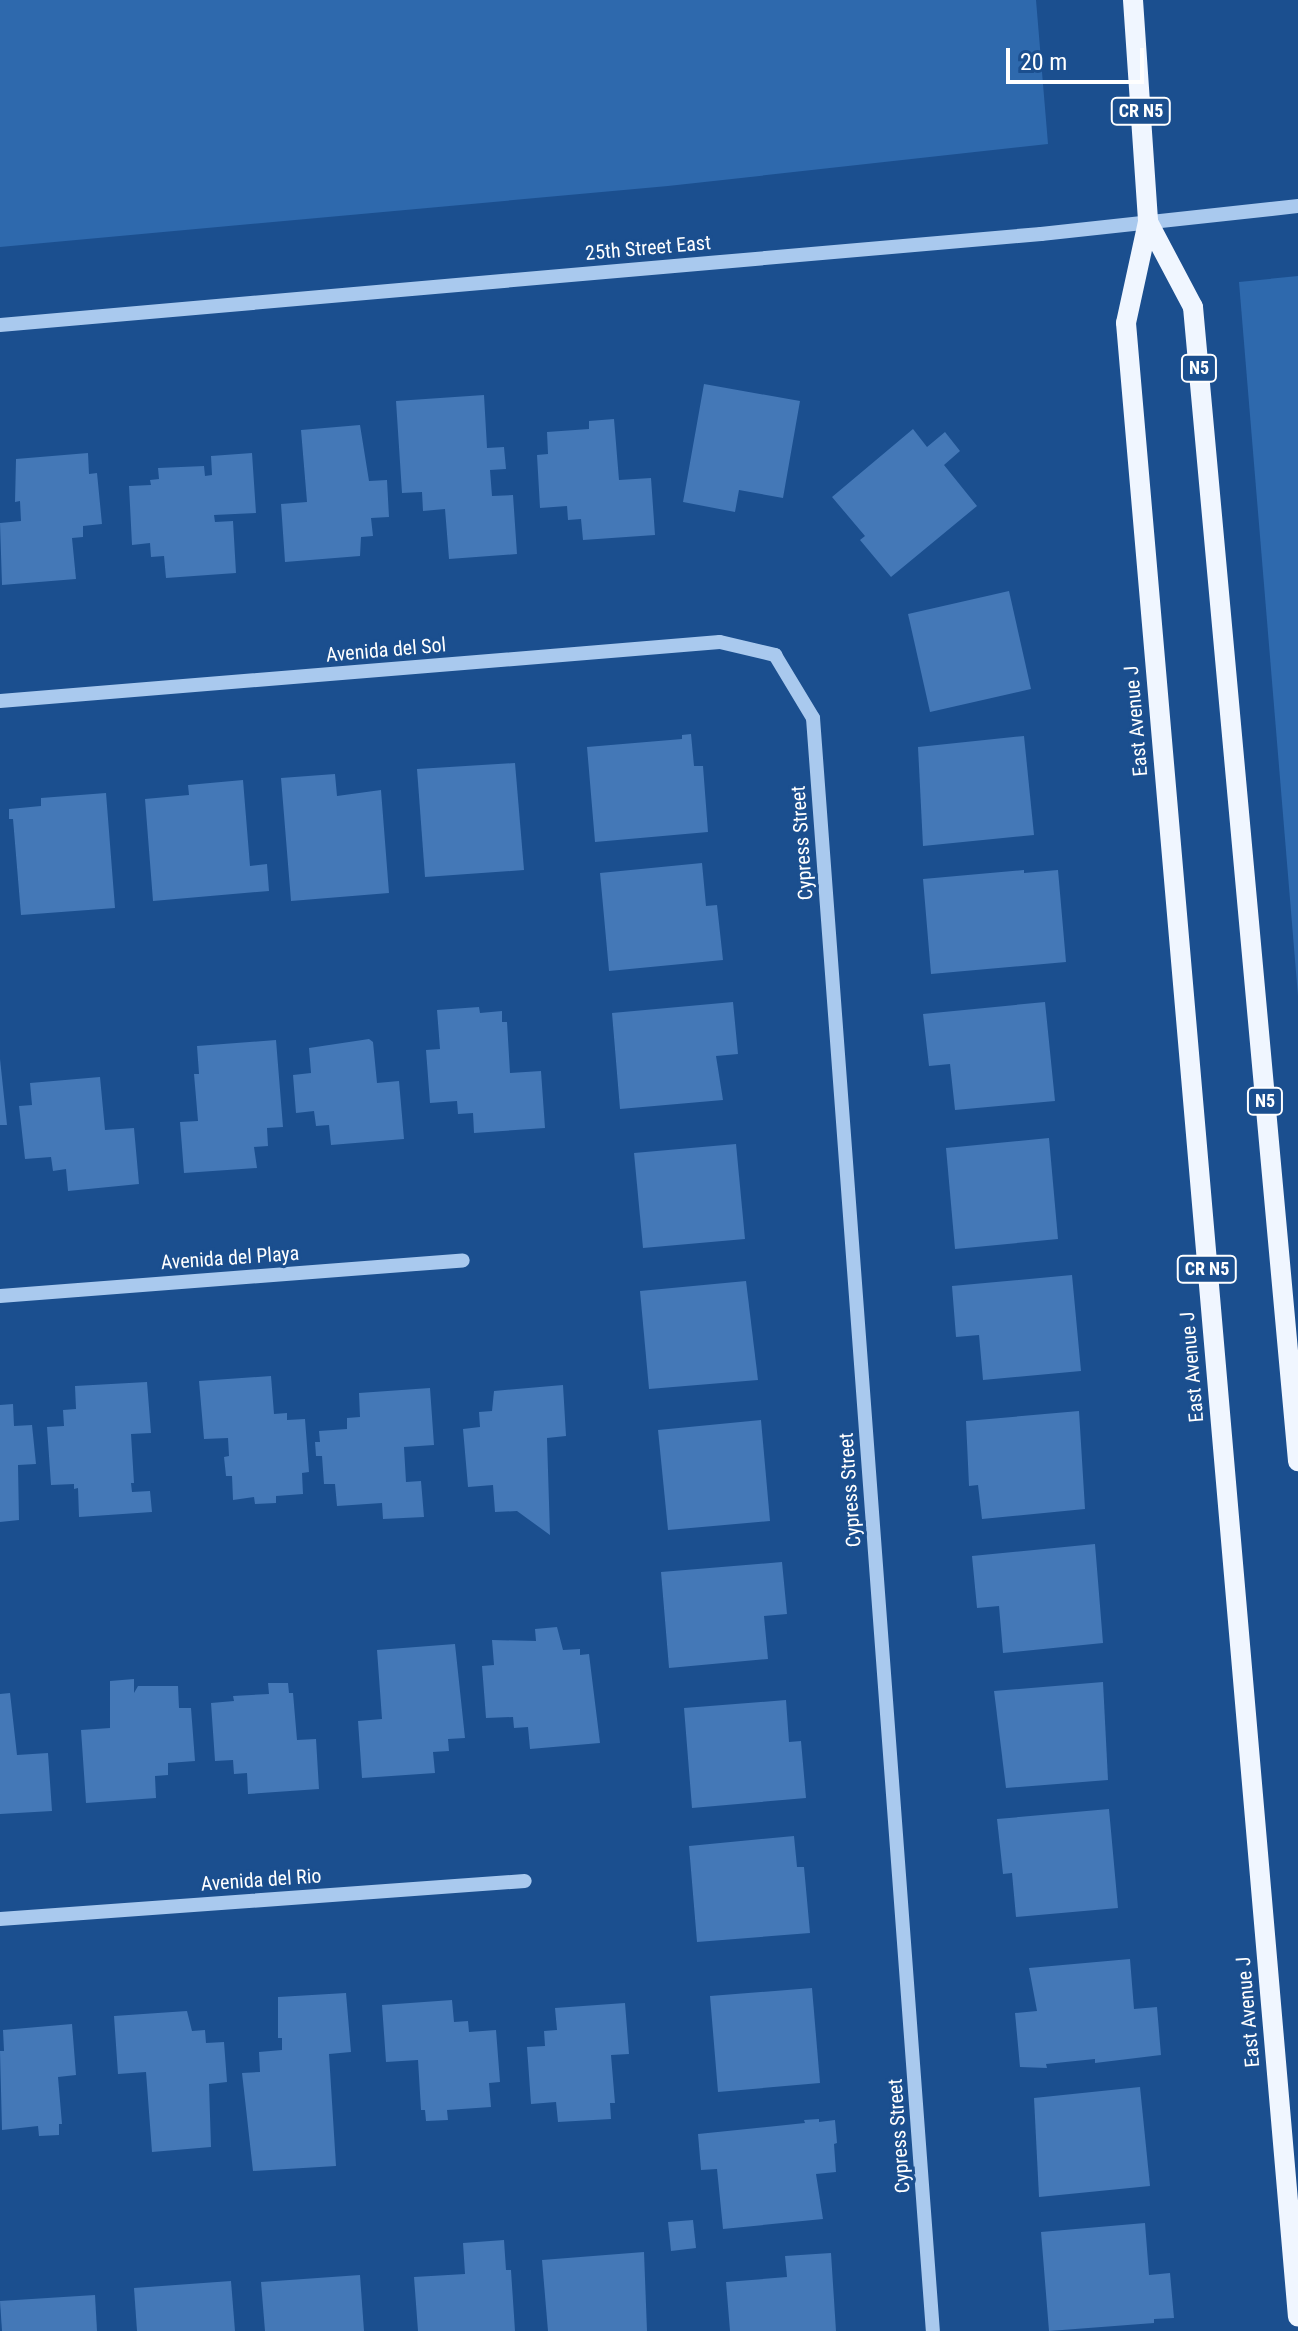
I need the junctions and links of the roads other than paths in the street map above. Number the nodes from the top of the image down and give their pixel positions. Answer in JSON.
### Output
{"nodes":[{"id":1,"x":1133,"y":0,"type":"edge"},
{"id":2,"x":1298,"y":206,"type":"edge"},
{"id":3,"x":1148,"y":222,"type":"junction"},
{"id":4,"x":0,"y":325,"type":"edge"},
{"id":5,"x":775,"y":655,"type":"joint"},
{"id":6,"x":0,"y":701,"type":"edge"},
{"id":7,"x":463,"y":1260,"type":"dead end"},
{"id":8,"x":0,"y":1296,"type":"edge"},
{"id":9,"x":1298,"y":1461,"type":"edge"},
{"id":10,"x":525,"y":1881,"type":"dead end"},
{"id":11,"x":0,"y":1919,"type":"edge"},
{"id":12,"x":1298,"y":2317,"type":"edge"},
{"id":13,"x":933,"y":2331,"type":"edge"}],
"edges":[{"from":1,"to":3,"type":"main road","name":"East Avenue J","number":"CR N5"},
{"from":2,"to":3,"type":"street","name":"25th Street East"},
{"from":3,"to":4,"type":"street","name":"25th Street East"},
{"from":3,"to":9,"type":"main road","name":"East Avenue J","number":"N5"},
{"from":3,"to":12,"type":"main road","name":"East Avenue J","number":"CR N5"},
{"from":5,"to":6,"type":"street","name":"Avenida del Sol"},
{"from":5,"to":13,"type":"street","name":"Cypress Street"},
{"from":7,"to":8,"type":"street","name":"Avenida del Playa"},
{"from":10,"to":11,"type":"street","name":"Avenida del Rio"}]}
